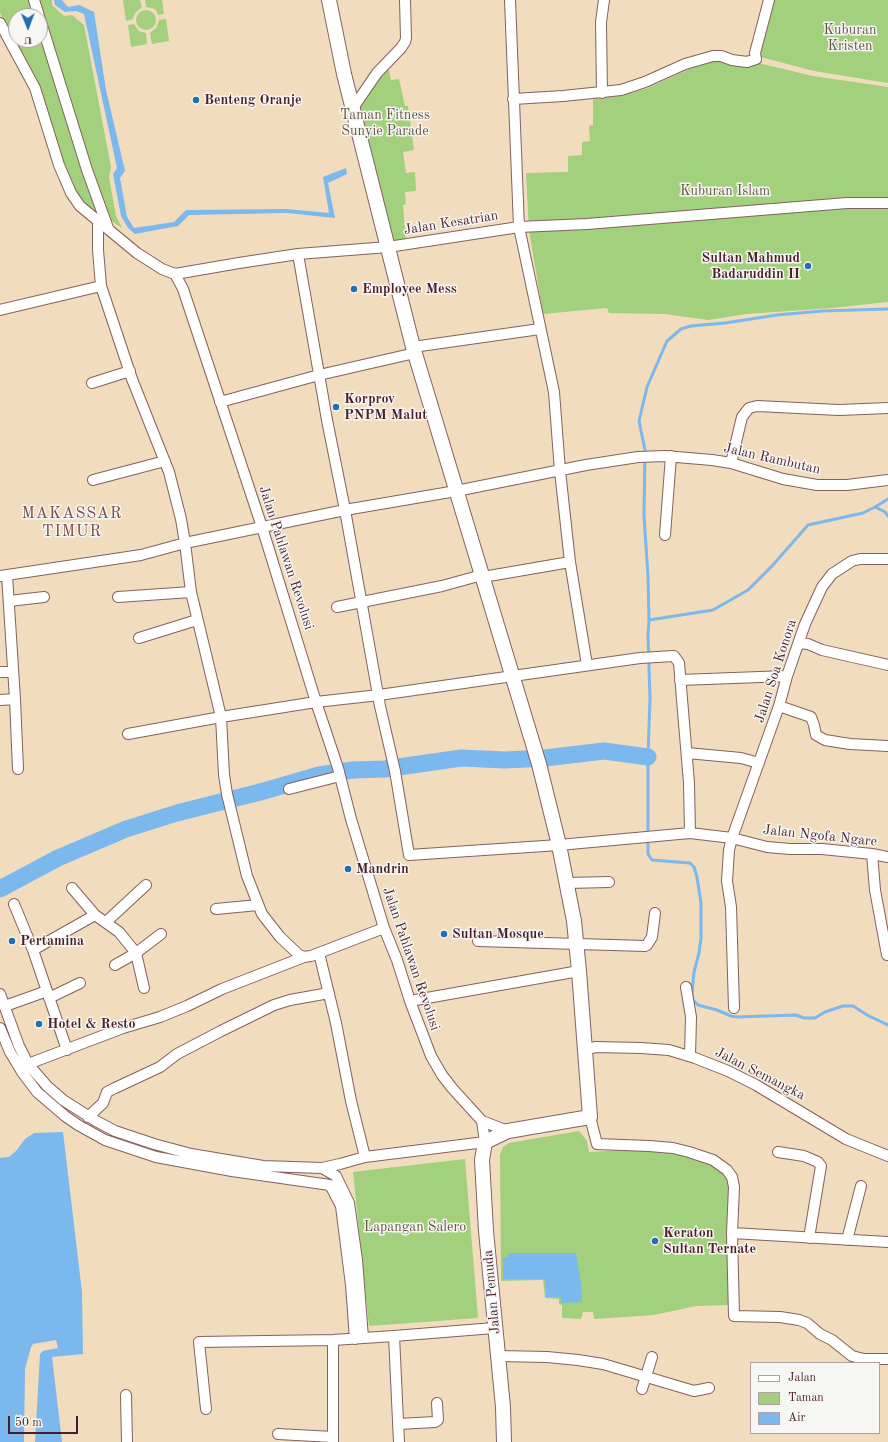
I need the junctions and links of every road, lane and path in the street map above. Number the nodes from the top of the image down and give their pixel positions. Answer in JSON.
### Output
{"nodes":[{"id":1,"x":329,"y":0,"type":"edge"},
{"id":2,"x":405,"y":0,"type":"edge"},
{"id":3,"x":510,"y":0,"type":"edge"},
{"id":4,"x":604,"y":0,"type":"edge"},
{"id":5,"x":769,"y":0,"type":"edge"},
{"id":6,"x":0,"y":23,"type":"edge"},
{"id":7,"x":48,"y":45,"type":"edge"},
{"id":8,"x":602,"y":93,"type":"junction"},
{"id":9,"x":513,"y":99,"type":"junction"},
{"id":10,"x":353,"y":108,"type":"junction"},
{"id":11,"x":888,"y":204,"type":"edge"},
{"id":12,"x":98,"y":221,"type":"junction"},
{"id":13,"x":519,"y":227,"type":"junction"},
{"id":14,"x":108,"y":229,"type":"junction"},
{"id":15,"x":388,"y":247,"type":"junction"},
{"id":16,"x":298,"y":254,"type":"junction"},
{"id":17,"x":175,"y":274,"type":"junction"},
{"id":18,"x":101,"y":286,"type":"junction"},
{"id":19,"x":0,"y":310,"type":"edge"},
{"id":20,"x":540,"y":329,"type":"junction"},
{"id":21,"x":414,"y":350,"type":"junction"},
{"id":22,"x":130,"y":370,"type":"junction"},
{"id":23,"x":319,"y":375,"type":"junction"},
{"id":24,"x":92,"y":383,"type":"dead end"},
{"id":25,"x":220,"y":402,"type":"junction"},
{"id":26,"x":888,"y":408,"type":"edge"},
{"id":27,"x":671,"y":456,"type":"junction"},
{"id":28,"x":165,"y":461,"type":"junction"},
{"id":29,"x":731,"y":463,"type":"junction"},
{"id":30,"x":560,"y":471,"type":"junction"},
{"id":31,"x":93,"y":480,"type":"dead end"},
{"id":32,"x":888,"y":480,"type":"edge"},
{"id":33,"x":456,"y":491,"type":"junction"},
{"id":34,"x":346,"y":510,"type":"junction"},
{"id":35,"x":262,"y":527,"type":"junction"},
{"id":36,"x":665,"y":535,"type":"dead end"},
{"id":37,"x":185,"y":543,"type":"junction"},
{"id":38,"x":888,"y":559,"type":"edge"},
{"id":39,"x":570,"y":562,"type":"junction"},
{"id":40,"x":4,"y":576,"type":"edge"},
{"id":41,"x":483,"y":576,"type":"junction"},
{"id":42,"x":191,"y":592,"type":"junction"},
{"id":43,"x":118,"y":597,"type":"dead end"},
{"id":44,"x":44,"y":598,"type":"dead end"},
{"id":45,"x":6,"y":599,"type":"edge"},
{"id":46,"x":362,"y":602,"type":"junction"},
{"id":47,"x":337,"y":606,"type":"dead end"},
{"id":48,"x":197,"y":620,"type":"junction"},
{"id":49,"x":139,"y":638,"type":"dead end"},
{"id":50,"x":799,"y":643,"type":"junction"},
{"id":51,"x":586,"y":665,"type":"junction"},
{"id":52,"x":888,"y":665,"type":"edge"},
{"id":53,"x":0,"y":672,"type":"edge"},
{"id":54,"x":13,"y":672,"type":"junction"},
{"id":55,"x":512,"y":675,"type":"junction"},
{"id":56,"x":787,"y":676,"type":"junction"},
{"id":57,"x":680,"y":680,"type":"junction"},
{"id":58,"x":379,"y":695,"type":"junction"},
{"id":59,"x":0,"y":700,"type":"edge"},
{"id":60,"x":15,"y":700,"type":"junction"},
{"id":61,"x":316,"y":702,"type":"junction"},
{"id":62,"x":780,"y":706,"type":"junction"},
{"id":63,"x":221,"y":717,"type":"junction"},
{"id":64,"x":128,"y":734,"type":"dead end"},
{"id":65,"x":888,"y":746,"type":"edge"},
{"id":66,"x":687,"y":753,"type":"junction"},
{"id":67,"x":759,"y":763,"type":"junction"},
{"id":68,"x":18,"y":770,"type":"dead end"},
{"id":69,"x":339,"y":772,"type":"junction"},
{"id":70,"x":289,"y":789,"type":"dead end"},
{"id":71,"x":690,"y":833,"type":"junction"},
{"id":72,"x":732,"y":838,"type":"junction"},
{"id":73,"x":558,"y":845,"type":"junction"},
{"id":74,"x":872,"y":854,"type":"junction"},
{"id":75,"x":888,"y":857,"type":"edge"},
{"id":76,"x":609,"y":882,"type":"dead end"},
{"id":77,"x":567,"y":883,"type":"junction"},
{"id":78,"x":146,"y":885,"type":"dead end"},
{"id":79,"x":72,"y":888,"type":"dead end"},
{"id":80,"x":14,"y":904,"type":"dead end"},
{"id":81,"x":258,"y":905,"type":"junction"},
{"id":82,"x":216,"y":909,"type":"dead end"},
{"id":83,"x":655,"y":913,"type":"dead end"},
{"id":84,"x":95,"y":915,"type":"junction"},
{"id":85,"x":106,"y":922,"type":"junction"},
{"id":86,"x":384,"y":928,"type":"junction"},
{"id":87,"x":161,"y":934,"type":"dead end"},
{"id":88,"x":478,"y":941,"type":"dead end"},
{"id":89,"x":577,"y":944,"type":"junction"},
{"id":90,"x":33,"y":950,"type":"junction"},
{"id":91,"x":136,"y":953,"type":"junction"},
{"id":92,"x":319,"y":953,"type":"junction"},
{"id":93,"x":887,"y":955,"type":"edge"},
{"id":94,"x":304,"y":958,"type":"junction"},
{"id":95,"x":115,"y":964,"type":"dead end"},
{"id":96,"x":579,"y":971,"type":"junction"},
{"id":97,"x":80,"y":983,"type":"dead end"},
{"id":98,"x":686,"y":987,"type":"dead end"},
{"id":99,"x":144,"y":988,"type":"dead end"},
{"id":100,"x":329,"y":993,"type":"junction"},
{"id":101,"x":0,"y":994,"type":"edge"},
{"id":102,"x":48,"y":994,"type":"junction"},
{"id":103,"x":410,"y":1001,"type":"junction"},
{"id":104,"x":5,"y":1006,"type":"junction"},
{"id":105,"x":734,"y":1008,"type":"dead end"},
{"id":106,"x":0,"y":1028,"type":"edge"},
{"id":107,"x":19,"y":1046,"type":"junction"},
{"id":108,"x":9,"y":1049,"type":"junction"},
{"id":109,"x":586,"y":1049,"type":"junction"},
{"id":110,"x":67,"y":1050,"type":"junction"},
{"id":111,"x":690,"y":1056,"type":"junction"},
{"id":112,"x":28,"y":1064,"type":"junction"},
{"id":113,"x":86,"y":1116,"type":"junction"},
{"id":114,"x":590,"y":1117,"type":"junction"},
{"id":115,"x":482,"y":1121,"type":"junction"},
{"id":116,"x":77,"y":1124,"type":"junction"},
{"id":117,"x":508,"y":1131,"type":"junction"},
{"id":118,"x":485,"y":1142,"type":"junction"},
{"id":119,"x":778,"y":1152,"type":"dead end"},
{"id":120,"x":888,"y":1156,"type":"edge"},
{"id":121,"x":365,"y":1157,"type":"junction"},
{"id":122,"x":340,"y":1164,"type":"junction"},
{"id":123,"x":322,"y":1168,"type":"junction"},
{"id":124,"x":333,"y":1181,"type":"junction"},
{"id":125,"x":861,"y":1186,"type":"dead end"},
{"id":126,"x":732,"y":1233,"type":"junction"},
{"id":127,"x":809,"y":1238,"type":"junction"},
{"id":128,"x":847,"y":1240,"type":"junction"},
{"id":129,"x":888,"y":1242,"type":"edge"},
{"id":130,"x":494,"y":1328,"type":"junction"},
{"id":131,"x":394,"y":1336,"type":"junction"},
{"id":132,"x":359,"y":1338,"type":"junction"},
{"id":133,"x":333,"y":1340,"type":"junction"},
{"id":134,"x":498,"y":1356,"type":"junction"},
{"id":135,"x":652,"y":1357,"type":"dead end"},
{"id":136,"x":888,"y":1359,"type":"edge"},
{"id":137,"x":646,"y":1376,"type":"junction"},
{"id":138,"x":709,"y":1388,"type":"dead end"},
{"id":139,"x":642,"y":1389,"type":"dead end"},
{"id":140,"x":126,"y":1395,"type":"dead end"},
{"id":141,"x":437,"y":1403,"type":"dead end"},
{"id":142,"x":206,"y":1409,"type":"dead end"},
{"id":143,"x":398,"y":1424,"type":"junction"},
{"id":144,"x":278,"y":1434,"type":"dead end"},
{"id":145,"x":333,"y":1439,"type":"edge"},
{"id":146,"x":127,"y":1442,"type":"edge"},
{"id":147,"x":399,"y":1442,"type":"edge"},
{"id":148,"x":504,"y":1442,"type":"edge"}],
"edges":[{"from":1,"to":10,"type":"highway"},
{"from":2,"to":10,"type":"street"},
{"from":3,"to":9,"type":"street"},
{"from":4,"to":8,"type":"street"},
{"from":5,"to":8,"type":"street"},
{"from":6,"to":12,"type":"street"},
{"from":7,"to":14,"type":"street"},
{"from":8,"to":9,"type":"street"},
{"from":9,"to":13,"type":"street"},
{"from":10,"to":15,"type":"highway"},
{"from":11,"to":13,"type":"street","name":"Jalan Kesatrian"},
{"from":12,"to":14,"type":"street"},
{"from":12,"to":18,"type":"street"},
{"from":13,"to":15,"type":"street","name":"Jalan Kesatrian"},
{"from":13,"to":20,"type":"street"},
{"from":14,"to":17,"type":"street"},
{"from":15,"to":16,"type":"street","name":"Jalan Kesatrian"},
{"from":15,"to":21,"type":"highway"},
{"from":16,"to":17,"type":"street","name":"Jalan Kesatrian"},
{"from":16,"to":23,"type":"street"},
{"from":17,"to":25,"type":"street","name":"Jalan Pahlawan Revolusi"},
{"from":18,"to":19,"type":"street"},
{"from":18,"to":22,"type":"street"},
{"from":20,"to":21,"type":"street"},
{"from":20,"to":30,"type":"street"},
{"from":21,"to":23,"type":"street"},
{"from":21,"to":33,"type":"highway"},
{"from":22,"to":24,"type":"street"},
{"from":22,"to":28,"type":"street"},
{"from":23,"to":25,"type":"street"},
{"from":23,"to":34,"type":"street"},
{"from":25,"to":35,"type":"street","name":"Jalan Pahlawan Revolusi"},
{"from":26,"to":29,"type":"street"},
{"from":27,"to":29,"type":"street","name":"Jalan Rambutan"},
{"from":27,"to":30,"type":"street","name":"Jalan Rambutan"},
{"from":27,"to":36,"type":"street"},
{"from":28,"to":31,"type":"street"},
{"from":28,"to":37,"type":"street"},
{"from":29,"to":32,"type":"street","name":"Jalan Rambutan"},
{"from":30,"to":33,"type":"street","name":"Jalan Rambutan"},
{"from":30,"to":39,"type":"street"},
{"from":33,"to":34,"type":"street","name":"Jalan Rambutan"},
{"from":33,"to":41,"type":"highway"},
{"from":34,"to":35,"type":"street","name":"Jalan Rambutan"},
{"from":34,"to":46,"type":"street"},
{"from":35,"to":37,"type":"street","name":"Jalan Rambutan"},
{"from":35,"to":61,"type":"street","name":"Jalan Pahlawan Revolusi"},
{"from":37,"to":40,"type":"street","name":"Jalan Rambutan"},
{"from":37,"to":42,"type":"street"},
{"from":38,"to":50,"type":"street","name":"Jalan Soa Konora"},
{"from":39,"to":41,"type":"street"},
{"from":39,"to":51,"type":"street"},
{"from":40,"to":45,"type":"street"},
{"from":41,"to":46,"type":"street"},
{"from":41,"to":55,"type":"highway"},
{"from":42,"to":43,"type":"street"},
{"from":42,"to":48,"type":"street"},
{"from":44,"to":45,"type":"street"},
{"from":45,"to":54,"type":"street"},
{"from":46,"to":47,"type":"street"},
{"from":46,"to":58,"type":"street"},
{"from":48,"to":49,"type":"street"},
{"from":48,"to":63,"type":"street"},
{"from":50,"to":52,"type":"street"},
{"from":50,"to":56,"type":"street","name":"Jalan Soa Konora"},
{"from":51,"to":55,"type":"street"},
{"from":51,"to":57,"type":"street"},
{"from":53,"to":54,"type":"street"},
{"from":54,"to":60,"type":"street"},
{"from":55,"to":58,"type":"street"},
{"from":55,"to":73,"type":"highway"},
{"from":56,"to":57,"type":"street"},
{"from":56,"to":62,"type":"street","name":"Jalan Soa Konora"},
{"from":57,"to":66,"type":"street"},
{"from":58,"to":61,"type":"street"},
{"from":58,"to":73,"type":"street"},
{"from":59,"to":60,"type":"street"},
{"from":60,"to":68,"type":"street"},
{"from":61,"to":63,"type":"street"},
{"from":61,"to":69,"type":"street","name":"Jalan Pahlawan Revolusi"},
{"from":62,"to":65,"type":"street"},
{"from":62,"to":67,"type":"street","name":"Jalan Soa Konora"},
{"from":63,"to":64,"type":"street"},
{"from":63,"to":81,"type":"street"},
{"from":66,"to":67,"type":"street"},
{"from":66,"to":71,"type":"street"},
{"from":67,"to":72,"type":"street","name":"Jalan Soa Konora"},
{"from":69,"to":70,"type":"street"},
{"from":69,"to":86,"type":"street","name":"Jalan Pahlawan Revolusi"},
{"from":71,"to":72,"type":"street","name":"Jalan Ngofa Ngare"},
{"from":71,"to":73,"type":"street","name":"Jalan Ngofa Ngare"},
{"from":72,"to":74,"type":"street","name":"Jalan Ngofa Ngare"},
{"from":72,"to":105,"type":"street","name":"Jalan Soa Konora"},
{"from":73,"to":77,"type":"highway"},
{"from":74,"to":75,"type":"street","name":"Jalan Ngofa Ngare"},
{"from":74,"to":93,"type":"street"},
{"from":76,"to":77,"type":"street"},
{"from":77,"to":89,"type":"highway"},
{"from":78,"to":85,"type":"street"},
{"from":79,"to":84,"type":"street"},
{"from":80,"to":90,"type":"street"},
{"from":81,"to":82,"type":"street"},
{"from":81,"to":94,"type":"street"},
{"from":83,"to":89,"type":"street"},
{"from":84,"to":85,"type":"street"},
{"from":84,"to":90,"type":"street"},
{"from":85,"to":91,"type":"street"},
{"from":86,"to":92,"type":"street"},
{"from":86,"to":103,"type":"street","name":"Jalan Pahlawan Revolusi"},
{"from":87,"to":91,"type":"street"},
{"from":88,"to":89,"type":"street"},
{"from":89,"to":96,"type":"highway"},
{"from":90,"to":102,"type":"street"},
{"from":91,"to":95,"type":"street"},
{"from":91,"to":99,"type":"street"},
{"from":92,"to":94,"type":"street"},
{"from":92,"to":100,"type":"street"},
{"from":94,"to":110,"type":"street"},
{"from":96,"to":103,"type":"street"},
{"from":96,"to":109,"type":"highway"},
{"from":97,"to":102,"type":"street"},
{"from":98,"to":111,"type":"street"},
{"from":100,"to":113,"type":"street"},
{"from":100,"to":121,"type":"street"},
{"from":101,"to":104,"type":"street"},
{"from":102,"to":104,"type":"street"},
{"from":102,"to":110,"type":"street"},
{"from":103,"to":115,"type":"street","name":"Jalan Pahlawan Revolusi"},
{"from":104,"to":107,"type":"street"},
{"from":106,"to":108,"type":"street"},
{"from":107,"to":108,"type":"street"},
{"from":107,"to":112,"type":"street"},
{"from":108,"to":116,"type":"street"},
{"from":109,"to":111,"type":"street","name":"Jalan Semangka"},
{"from":109,"to":114,"type":"highway"},
{"from":110,"to":112,"type":"street"},
{"from":111,"to":120,"type":"street","name":"Jalan Semangka"},
{"from":112,"to":113,"type":"street"},
{"from":113,"to":116,"type":"street"},
{"from":113,"to":123,"type":"street"},
{"from":114,"to":117,"type":"highway"},
{"from":114,"to":126,"type":"street"},
{"from":115,"to":117,"type":"street"},
{"from":115,"to":118,"type":"street"},
{"from":116,"to":124,"type":"street"},
{"from":117,"to":118,"type":"highway"},
{"from":118,"to":121,"type":"street"},
{"from":118,"to":130,"type":"highway","name":"Jalan Pemuda"},
{"from":119,"to":127,"type":"street"},
{"from":121,"to":122,"type":"street"},
{"from":122,"to":123,"type":"street"},
{"from":122,"to":124,"type":"street"},
{"from":123,"to":124,"type":"street"},
{"from":124,"to":132,"type":"street"},
{"from":125,"to":128,"type":"street"},
{"from":126,"to":127,"type":"street"},
{"from":126,"to":136,"type":"street"},
{"from":127,"to":128,"type":"street"},
{"from":128,"to":129,"type":"street"},
{"from":130,"to":131,"type":"street"},
{"from":130,"to":134,"type":"highway","name":"Jalan Pemuda"},
{"from":131,"to":132,"type":"street"},
{"from":131,"to":143,"type":"street"},
{"from":132,"to":133,"type":"street"},
{"from":133,"to":142,"type":"street"},
{"from":133,"to":145,"type":"street"},
{"from":134,"to":137,"type":"street"},
{"from":134,"to":148,"type":"highway","name":"Jalan Pemuda"},
{"from":135,"to":137,"type":"street"},
{"from":137,"to":138,"type":"street"},
{"from":137,"to":139,"type":"street"},
{"from":140,"to":146,"type":"street"},
{"from":141,"to":143,"type":"street"},
{"from":143,"to":147,"type":"street"},
{"from":144,"to":145,"type":"street"}]}
